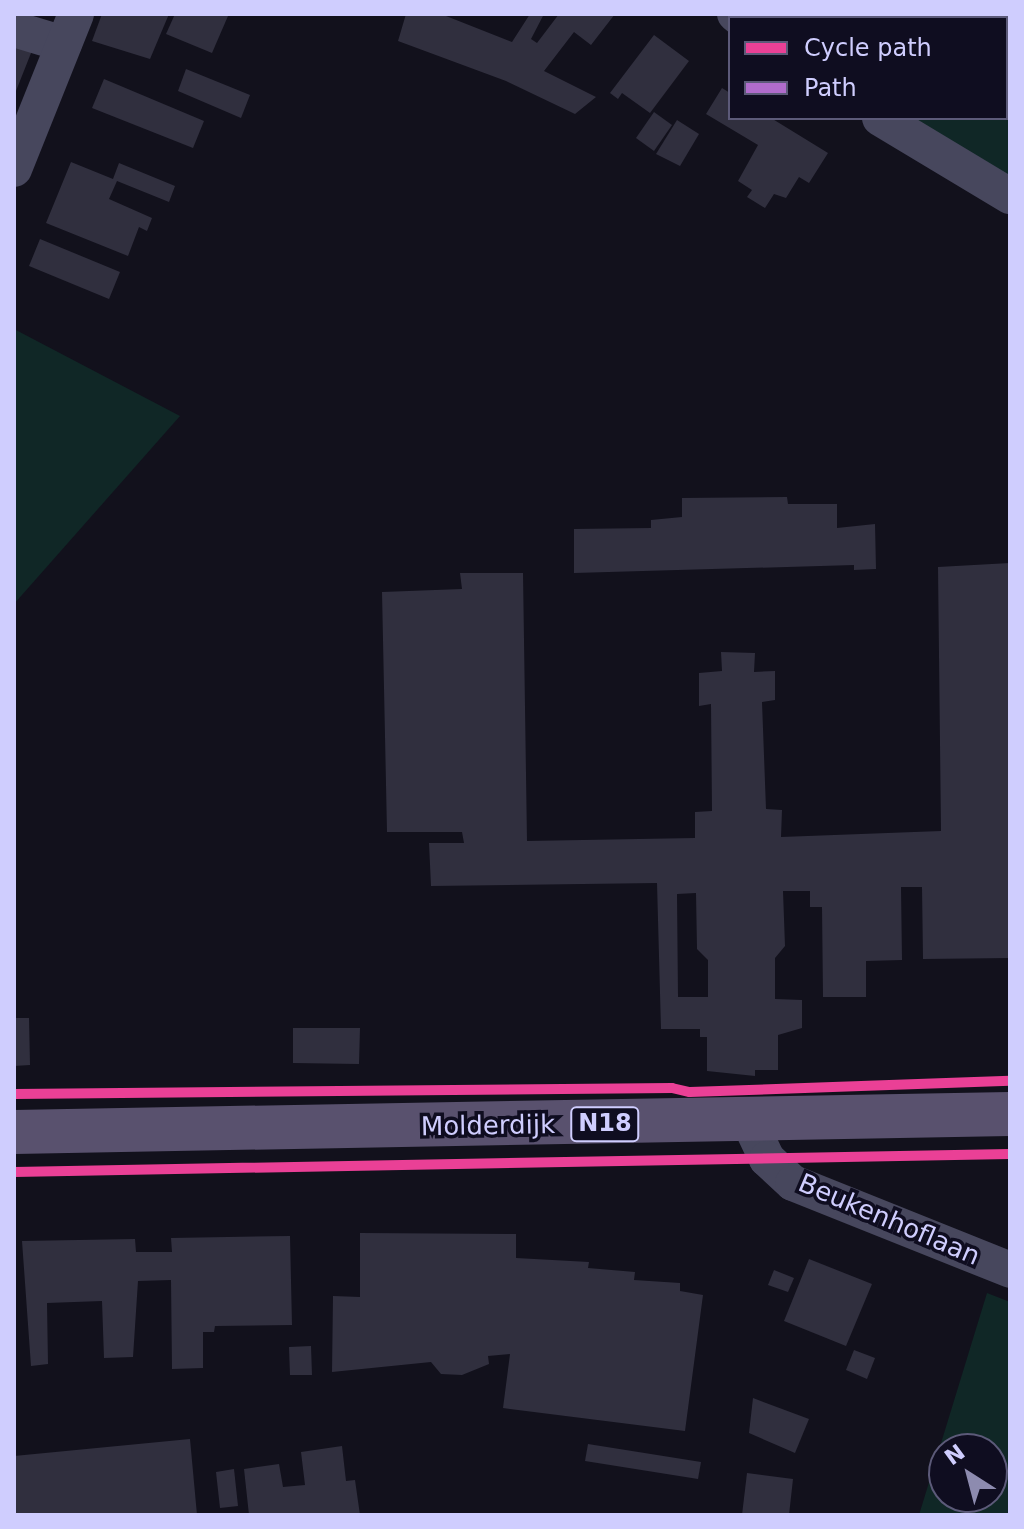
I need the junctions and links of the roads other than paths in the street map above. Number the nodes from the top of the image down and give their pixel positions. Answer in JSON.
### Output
{"nodes":[{"id":1,"x":14,"y":29,"type":"edge"},
{"id":2,"x":70,"y":29,"type":"edge"},
{"id":3,"x":883,"y":120,"type":"edge"},
{"id":4,"x":14,"y":169,"type":"edge"},
{"id":5,"x":1010,"y":196,"type":"edge"},
{"id":6,"x":1010,"y":1114,"type":"edge"},
{"id":7,"x":749,"y":1121,"type":"junction"},
{"id":8,"x":14,"y":1132,"type":"edge"},
{"id":9,"x":1010,"y":1270,"type":"edge"}],
"edges":[{"from":1,"to":2,"type":"street"},
{"from":2,"to":4,"type":"street"},
{"from":3,"to":5,"type":"street"},
{"from":6,"to":7,"type":"main road","name":"Molderdijk","number":"N18"},
{"from":7,"to":8,"type":"main road","name":"Molderdijk","number":"N18"},
{"from":7,"to":9,"type":"street","name":"Beukenhoflaan"}]}
